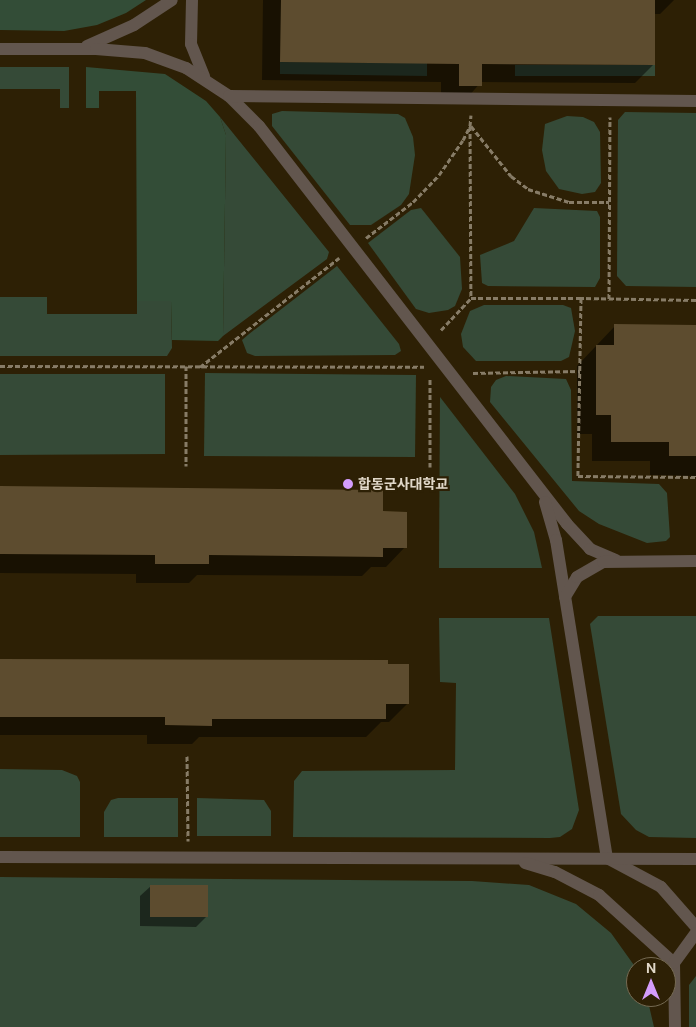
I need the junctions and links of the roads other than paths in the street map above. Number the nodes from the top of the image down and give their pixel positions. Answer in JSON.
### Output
{"nodes":[{"id":1,"x":172,"y":0,"type":"edge"},
{"id":2,"x":192,"y":0,"type":"edge"},
{"id":3,"x":0,"y":49,"type":"edge"},
{"id":4,"x":78,"y":49,"type":"junction"},
{"id":5,"x":205,"y":79,"type":"junction"},
{"id":6,"x":229,"y":96,"type":"junction"},
{"id":7,"x":271,"y":98,"type":"junction"},
{"id":8,"x":696,"y":101,"type":"edge"},
{"id":9,"x":259,"y":126,"type":"junction"},
{"id":10,"x":541,"y":491,"type":"junction"},
{"id":11,"x":616,"y":560,"type":"junction"},
{"id":12,"x":696,"y":561,"type":"edge"},
{"id":13,"x":565,"y":597,"type":"junction"},
{"id":14,"x":0,"y":857,"type":"edge"},
{"id":15,"x":607,"y":858,"type":"junction"},
{"id":16,"x":509,"y":859,"type":"junction"},
{"id":17,"x":696,"y":859,"type":"edge"},
{"id":18,"x":696,"y":927,"type":"edge"},
{"id":19,"x":696,"y":933,"type":"edge"},
{"id":20,"x":667,"y":957,"type":"edge"},
{"id":21,"x":676,"y":960,"type":"edge"},
{"id":22,"x":675,"y":1007,"type":"edge"},
{"id":23,"x":675,"y":1027,"type":"edge"}],
"edges":[{"from":1,"to":4,"type":"street"},
{"from":2,"to":5,"type":"street"},
{"from":3,"to":4,"type":"street"},
{"from":4,"to":5,"type":"street"},
{"from":5,"to":6,"type":"street"},
{"from":6,"to":7,"type":"street"},
{"from":6,"to":9,"type":"street"},
{"from":7,"to":8,"type":"street"},
{"from":7,"to":9,"type":"street"},
{"from":9,"to":10,"type":"street"},
{"from":10,"to":11,"type":"street"},
{"from":10,"to":13,"type":"street"},
{"from":11,"to":12,"type":"street"},
{"from":11,"to":13,"type":"street"},
{"from":13,"to":15,"type":"street"},
{"from":14,"to":16,"type":"street"},
{"from":15,"to":16,"type":"street"},
{"from":15,"to":17,"type":"street"},
{"from":15,"to":18,"type":"street"},
{"from":16,"to":20,"type":"street"},
{"from":19,"to":21,"type":"street"},
{"from":22,"to":23,"type":"street"}]}
